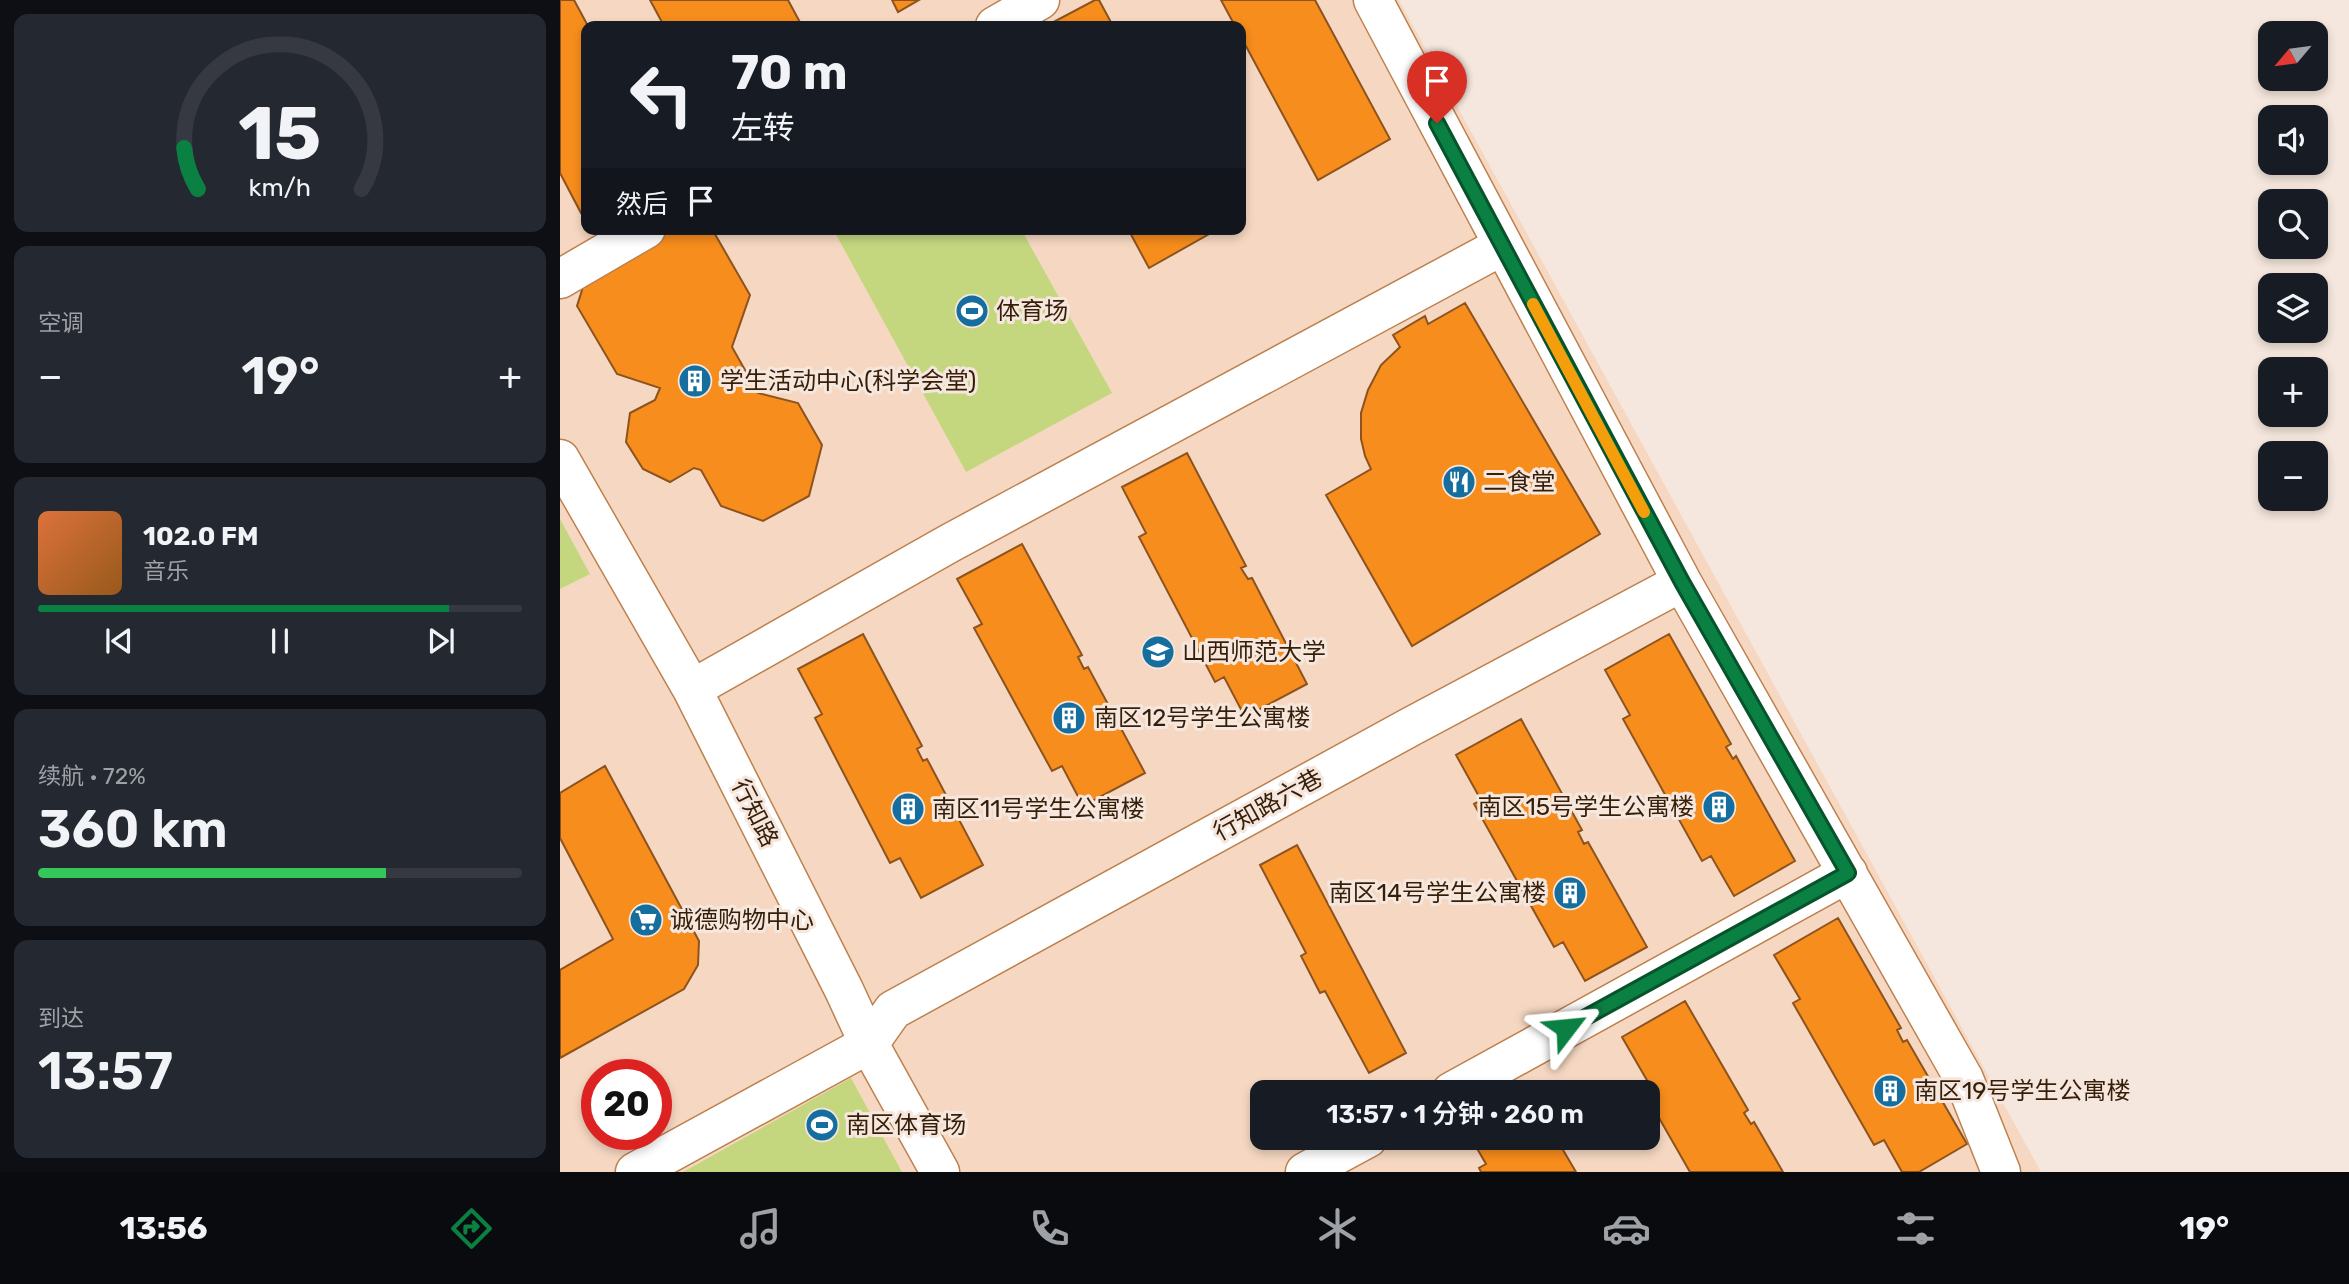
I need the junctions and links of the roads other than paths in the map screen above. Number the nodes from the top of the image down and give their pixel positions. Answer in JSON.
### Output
{"nodes":[{"id":1,"x":1040,"y":0,"type":"edge"},
{"id":2,"x":1373,"y":0,"type":"edge"},
{"id":3,"x":1004,"y":21,"type":"edge"},
{"id":4,"x":636,"y":235,"type":"edge"},
{"id":5,"x":1502,"y":246,"type":"junction"},
{"id":6,"x":560,"y":279,"type":"edge"},
{"id":7,"x":560,"y":459,"type":"edge"},
{"id":8,"x":1682,"y":582,"type":"junction"},
{"id":9,"x":692,"y":689,"type":"junction"},
{"id":10,"x":1848,"y":873,"type":"junction"},
{"id":11,"x":869,"y":1044,"type":"junction"},
{"id":12,"x":1473,"y":1080,"type":"edge"},
{"id":13,"x":1346,"y":1150,"type":"edge"},
{"id":14,"x":635,"y":1172,"type":"edge"},
{"id":15,"x":940,"y":1172,"type":"edge"},
{"id":16,"x":1305,"y":1172,"type":"edge"},
{"id":17,"x":2001,"y":1172,"type":"edge"}],
"edges":[{"from":1,"to":3,"type":"lane"},
{"from":2,"to":5,"type":"lane"},
{"from":4,"to":6,"type":"lane"},
{"from":5,"to":8,"type":"lane"},
{"from":5,"to":9,"type":"lane"},
{"from":7,"to":9,"type":"lane","name":"行知路"},
{"from":8,"to":10,"type":"lane"},
{"from":8,"to":11,"type":"lane","name":"行知路六巷"},
{"from":9,"to":11,"type":"lane","name":"行知路"},
{"from":10,"to":12,"type":"lane"},
{"from":10,"to":17,"type":"lane"},
{"from":11,"to":14,"type":"lane"},
{"from":11,"to":15,"type":"lane","name":"行知路"},
{"from":13,"to":16,"type":"lane"}]}
